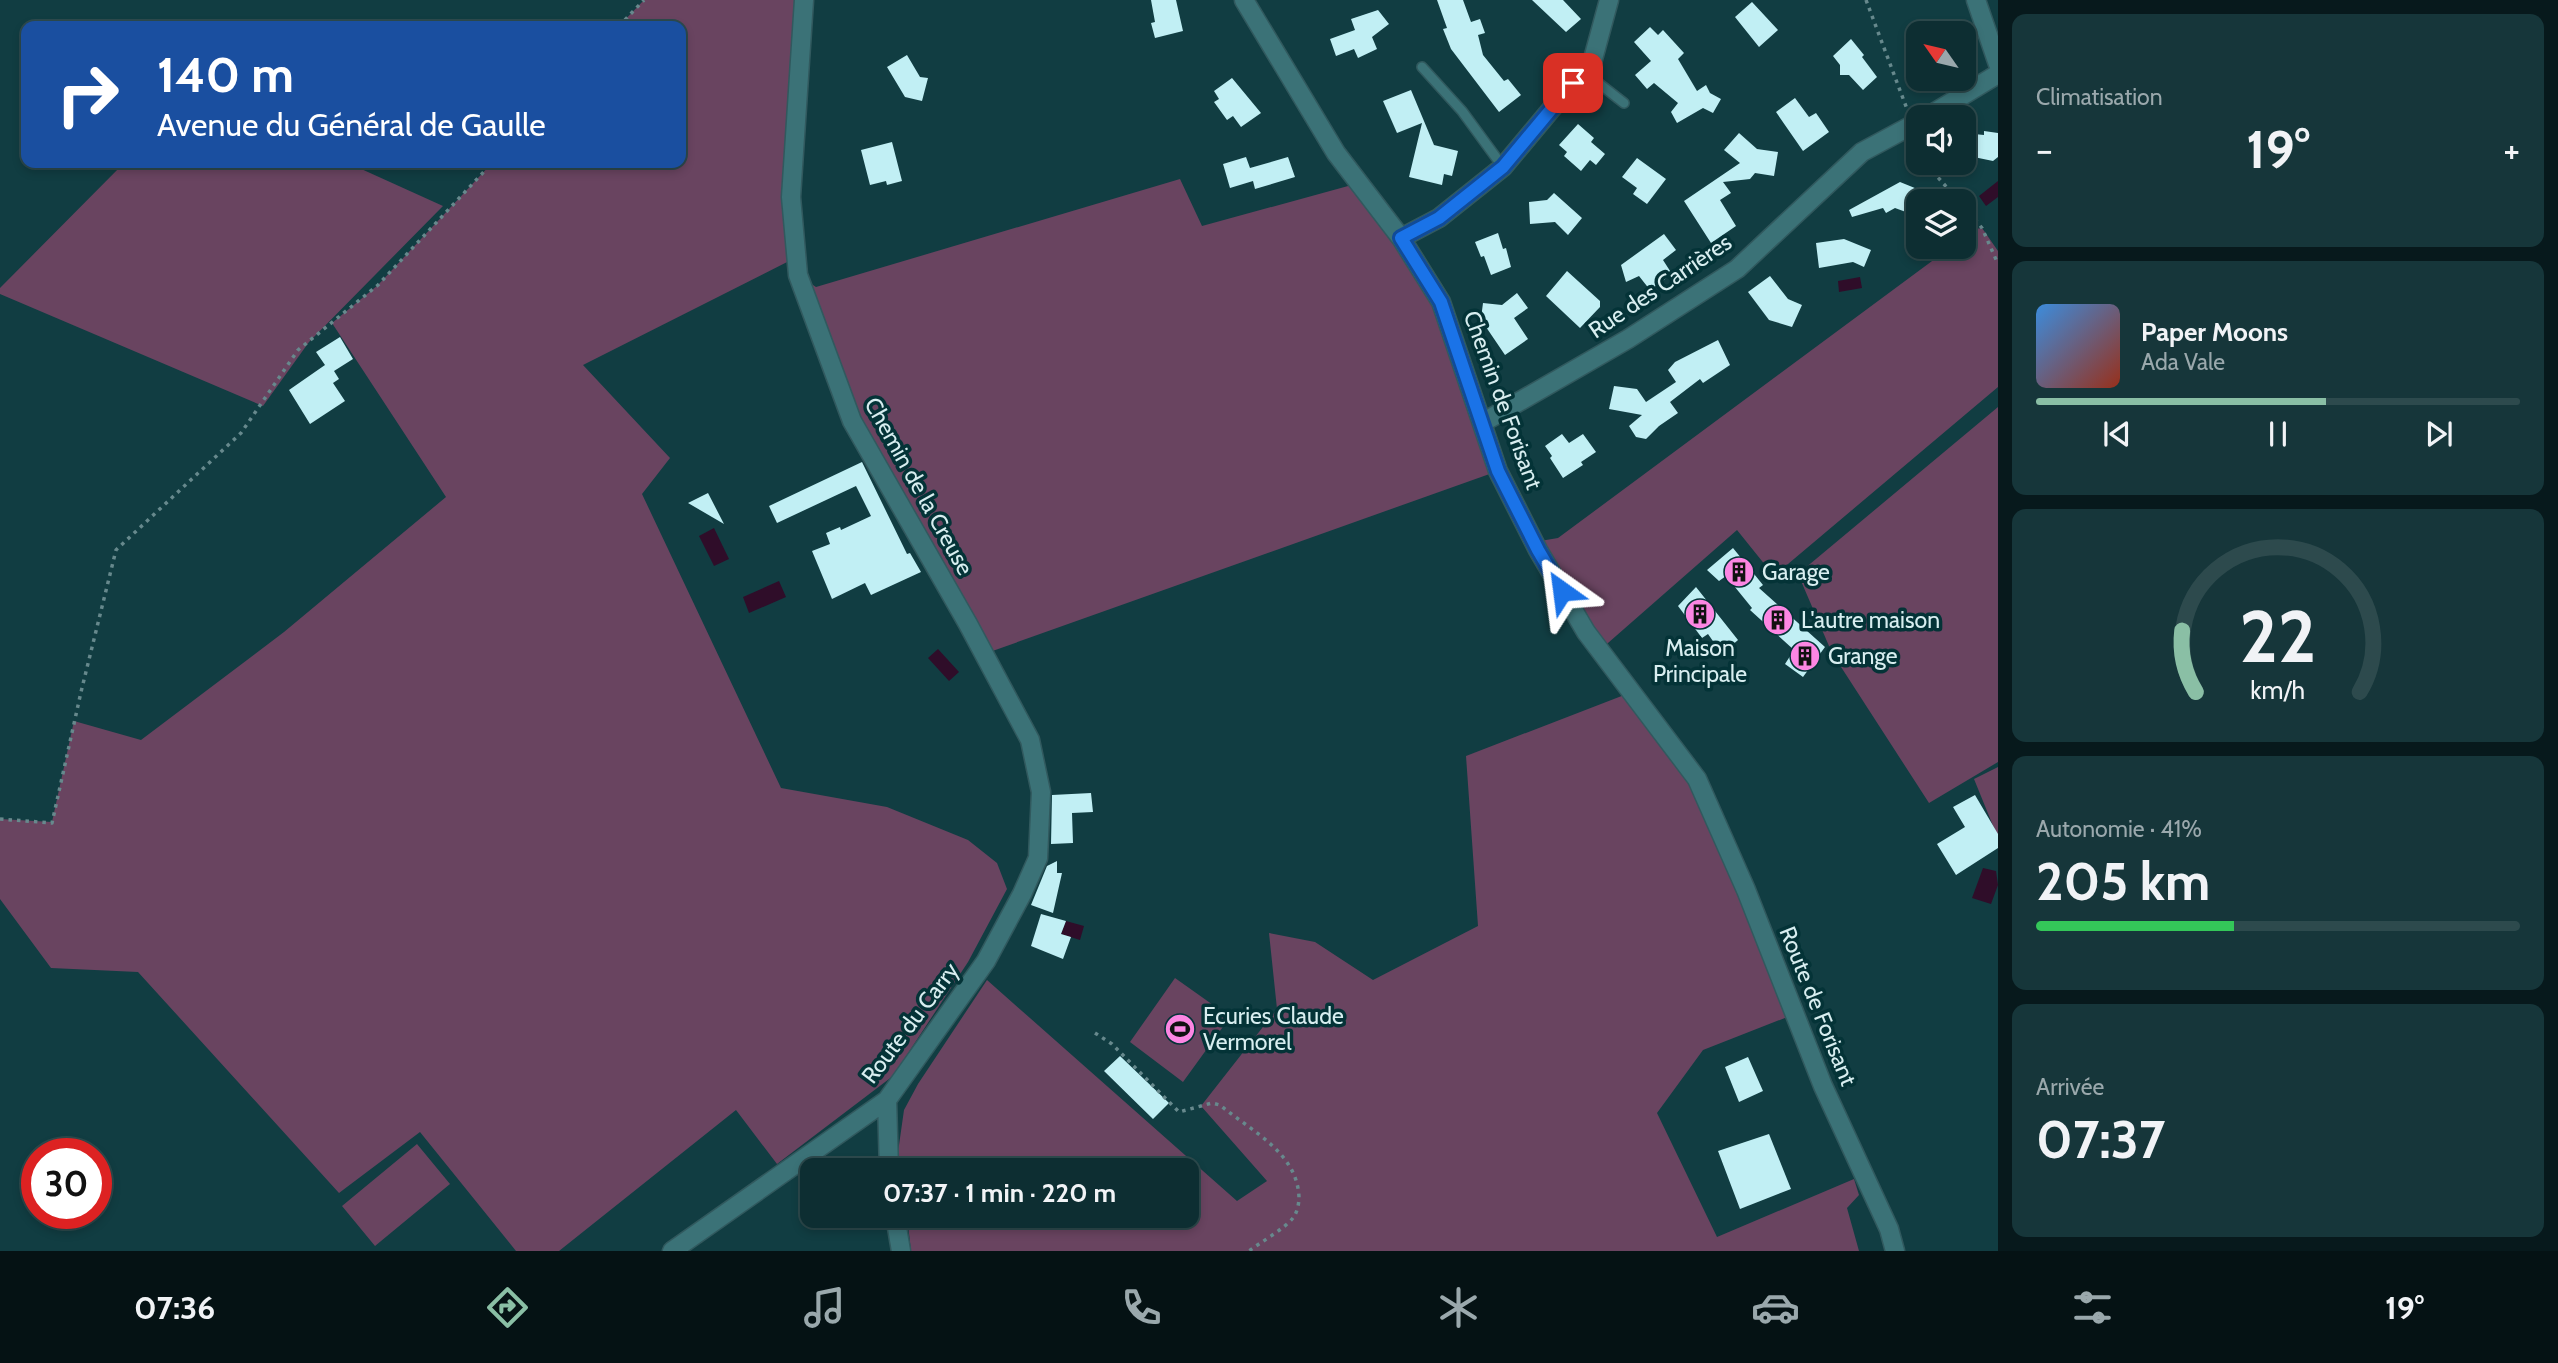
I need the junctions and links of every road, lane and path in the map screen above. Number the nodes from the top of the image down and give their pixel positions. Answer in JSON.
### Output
{"nodes":[{"id":1,"x":644,"y":0,"type":"edge"},
{"id":2,"x":804,"y":0,"type":"edge"},
{"id":3,"x":1244,"y":0,"type":"edge"},
{"id":4,"x":1609,"y":0,"type":"edge"},
{"id":5,"x":1866,"y":0,"type":"edge"},
{"id":6,"x":1976,"y":0,"type":"edge"},
{"id":7,"x":625,"y":21,"type":"edge"},
{"id":8,"x":1998,"y":64,"type":"edge"},
{"id":9,"x":1422,"y":67,"type":"dead end"},
{"id":10,"x":1583,"y":71,"type":"junction"},
{"id":11,"x":1998,"y":75,"type":"edge"},
{"id":12,"x":1624,"y":103,"type":"dead end"},
{"id":13,"x":1912,"y":105,"type":"edge"},
{"id":14,"x":1948,"y":105,"type":"edge"},
{"id":15,"x":1906,"y":129,"type":"edge"},
{"id":16,"x":1503,"y":167,"type":"junction"},
{"id":17,"x":487,"y":168,"type":"edge"},
{"id":18,"x":1936,"y":175,"type":"edge"},
{"id":19,"x":1948,"y":189,"type":"edge"},
{"id":20,"x":1976,"y":221,"type":"edge"},
{"id":21,"x":1401,"y":238,"type":"junction"},
{"id":22,"x":1998,"y":264,"type":"edge"},
{"id":23,"x":1482,"y":422,"type":"junction"},
{"id":24,"x":1697,"y":779,"type":"joint"},
{"id":25,"x":0,"y":819,"type":"edge"},
{"id":26,"x":1038,"y":858,"type":"joint"},
{"id":27,"x":1095,"y":1033,"type":"dead end"},
{"id":28,"x":887,"y":1100,"type":"junction"},
{"id":29,"x":889,"y":1158,"type":"edge"},
{"id":30,"x":897,"y":1228,"type":"edge"},
{"id":31,"x":672,"y":1251,"type":"edge"},
{"id":32,"x":901,"y":1251,"type":"edge"},
{"id":33,"x":1249,"y":1251,"type":"edge"},
{"id":34,"x":1895,"y":1251,"type":"edge"}],
"edges":[{"from":1,"to":7,"type":"path"},
{"from":2,"to":26,"type":"street","name":"Chemin de la Creuse"},
{"from":3,"to":21,"type":"street","name":"Chemin de Forisant"},
{"from":4,"to":10,"type":"street"},
{"from":5,"to":13,"type":"path"},
{"from":6,"to":8,"type":"street"},
{"from":9,"to":16,"type":"lane"},
{"from":10,"to":12,"type":"lane"},
{"from":10,"to":16,"type":"street"},
{"from":11,"to":14,"type":"street","name":"Rue des Carrières"},
{"from":15,"to":23,"type":"street","name":"Rue des Carrières"},
{"from":16,"to":21,"type":"street"},
{"from":17,"to":25,"type":"path"},
{"from":18,"to":19,"type":"path"},
{"from":20,"to":22,"type":"path"},
{"from":21,"to":23,"type":"street","name":"Chemin de Forisant"},
{"from":23,"to":24,"type":"street","name":"Chemin de Forisant"},
{"from":24,"to":34,"type":"street","name":"Route de Forisant"},
{"from":26,"to":28,"type":"street","name":"Route du Carry"},
{"from":27,"to":33,"type":"path"},
{"from":28,"to":29,"type":"street"},
{"from":28,"to":31,"type":"street","name":"Route du Carry"},
{"from":30,"to":32,"type":"street"}]}
